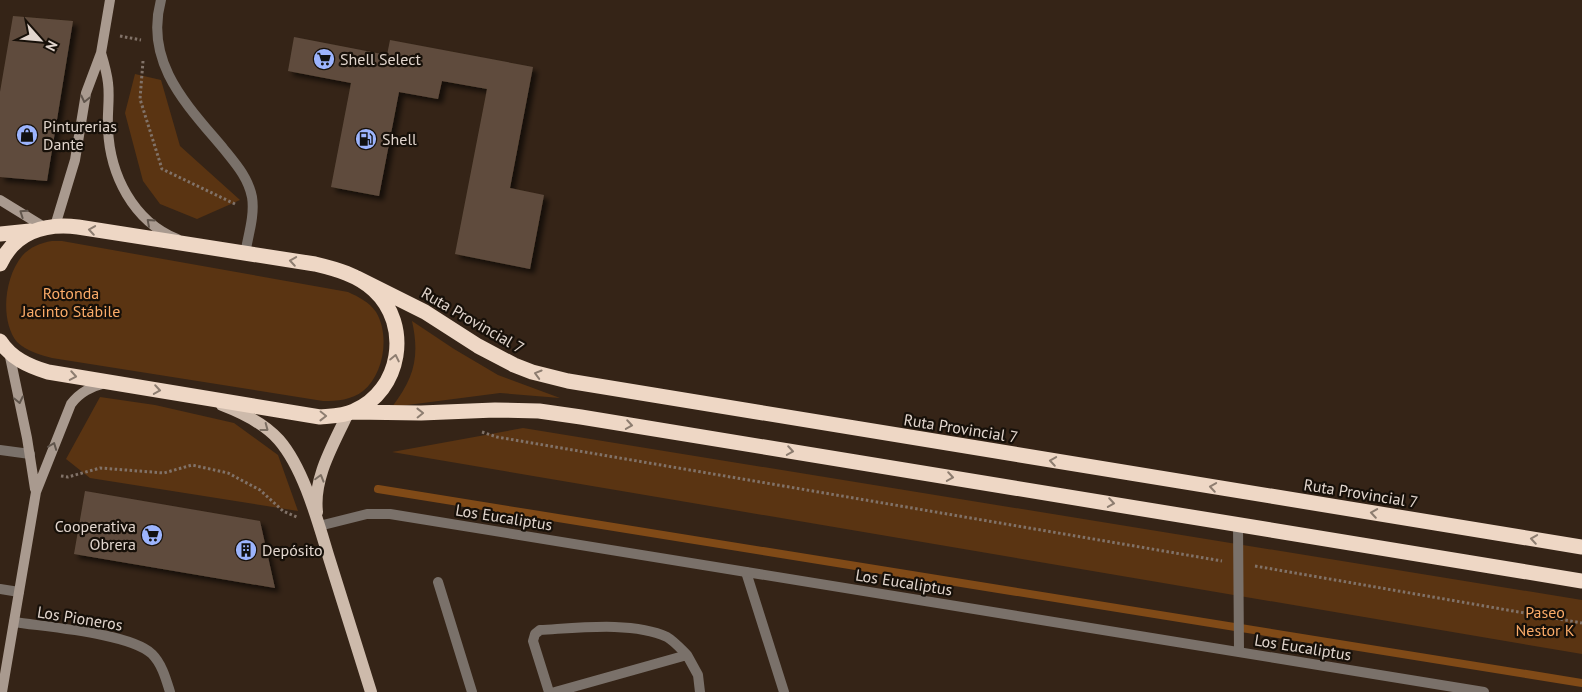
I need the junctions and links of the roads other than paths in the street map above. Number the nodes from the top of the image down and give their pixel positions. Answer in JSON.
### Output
{"nodes":[{"id":1,"x":110,"y":0,"type":"edge"},
{"id":2,"x":161,"y":0,"type":"edge"},
{"id":3,"x":101,"y":53,"type":"junction"},
{"id":4,"x":0,"y":200,"type":"edge"},
{"id":5,"x":45,"y":228,"type":"junction"},
{"id":6,"x":0,"y":234,"type":"edge"},
{"id":7,"x":192,"y":245,"type":"junction"},
{"id":8,"x":245,"y":254,"type":"junction"},
{"id":9,"x":0,"y":264,"type":"edge"},
{"id":10,"x":357,"y":278,"type":"junction"},
{"id":11,"x":2,"y":345,"type":"edge"},
{"id":12,"x":109,"y":382,"type":"junction"},
{"id":13,"x":206,"y":398,"type":"junction"},
{"id":14,"x":351,"y":412,"type":"junction"},
{"id":15,"x":0,"y":450,"type":"edge"},
{"id":16,"x":30,"y":454,"type":"junction"},
{"id":17,"x":36,"y":492,"type":"junction"},
{"id":18,"x":1238,"y":524,"type":"junction"},
{"id":19,"x":319,"y":526,"type":"junction"},
{"id":20,"x":1582,"y":547,"type":"edge"},
{"id":21,"x":746,"y":572,"type":"junction"},
{"id":22,"x":1582,"y":580,"type":"edge"},
{"id":23,"x":438,"y":582,"type":"dead end"},
{"id":24,"x":0,"y":589,"type":"edge"},
{"id":25,"x":19,"y":592,"type":"junction"},
{"id":26,"x":14,"y":622,"type":"junction"},
{"id":27,"x":1239,"y":652,"type":"junction"},
{"id":28,"x":687,"y":655,"type":"junction"},
{"id":29,"x":2,"y":692,"type":"edge"},
{"id":30,"x":170,"y":692,"type":"edge"},
{"id":31,"x":371,"y":692,"type":"edge"},
{"id":32,"x":472,"y":692,"type":"edge"},
{"id":33,"x":549,"y":692,"type":"edge"},
{"id":34,"x":555,"y":692,"type":"edge"},
{"id":35,"x":700,"y":692,"type":"edge"},
{"id":36,"x":784,"y":692,"type":"edge"},
{"id":37,"x":1484,"y":692,"type":"edge"}],
"edges":[{"from":1,"to":3,"type":"main road"},
{"from":2,"to":8,"type":"street"},
{"from":3,"to":5,"type":"main road","one_way":true},
{"from":7,"to":3,"type":"main road","one_way":true},
{"from":5,"to":4,"type":"main road","one_way":true},
{"from":5,"to":6,"type":"highway"},
{"from":7,"to":5,"type":"highway","one_way":true},
{"from":5,"to":9,"type":"highway"},
{"from":7,"to":8,"type":"highway"},
{"from":10,"to":8,"type":"highway","one_way":true},
{"from":14,"to":10,"type":"highway","one_way":true},
{"from":20,"to":10,"type":"highway","name":"Ruta Provincial 7","one_way":true},
{"from":11,"to":12,"type":"highway","one_way":true},
{"from":11,"to":16,"type":"main road","one_way":true},
{"from":12,"to":13,"type":"highway","one_way":true},
{"from":17,"to":12,"type":"main road","one_way":true},
{"from":13,"to":14,"type":"highway","one_way":true},
{"from":13,"to":19,"type":"main road","one_way":true},
{"from":14,"to":18,"type":"highway","one_way":true},
{"from":19,"to":14,"type":"main road","one_way":true},
{"from":15,"to":16,"type":"street"},
{"from":16,"to":17,"type":"main road"},
{"from":17,"to":25,"type":"main road"},
{"from":18,"to":22,"type":"highway"},
{"from":18,"to":27,"type":"street"},
{"from":19,"to":21,"type":"street","name":"Los Eucaliptus"},
{"from":19,"to":31,"type":"main road"},
{"from":21,"to":27,"type":"street","name":"Los Eucaliptus"},
{"from":21,"to":36,"type":"street"},
{"from":23,"to":32,"type":"street"},
{"from":24,"to":25,"type":"street","name":"Los Pioneros"},
{"from":25,"to":26,"type":"main road"},
{"from":26,"to":29,"type":"main road"},
{"from":26,"to":30,"type":"street","name":"Los Pioneros"},
{"from":27,"to":37,"type":"street","name":"Los Eucaliptus"},
{"from":28,"to":33,"type":"street"},
{"from":28,"to":34,"type":"street"},
{"from":28,"to":35,"type":"street"}]}
